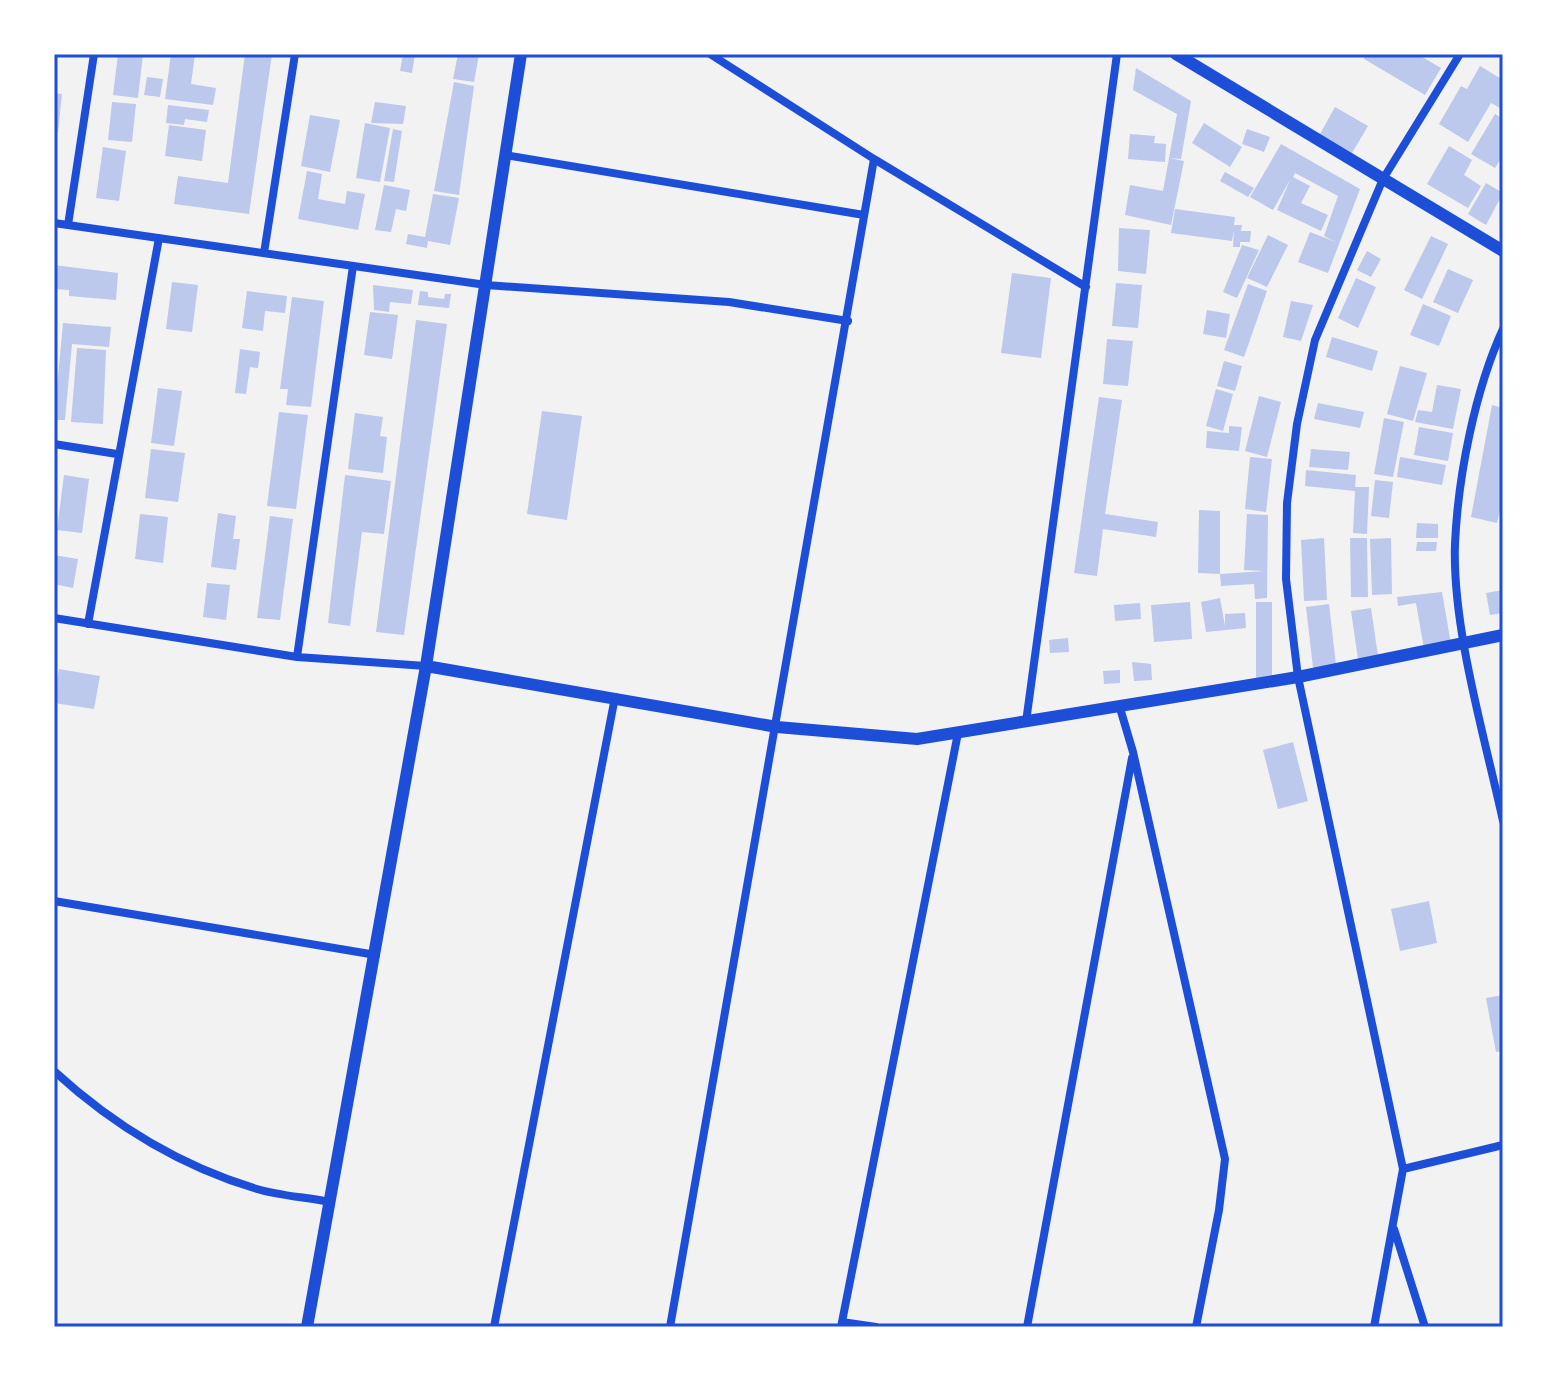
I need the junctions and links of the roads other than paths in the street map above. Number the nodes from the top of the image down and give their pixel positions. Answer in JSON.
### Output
{"nodes":[{"id":1,"x":94,"y":54,"type":"edge"},
{"id":2,"x":295,"y":54,"type":"edge"},
{"id":3,"x":521,"y":54,"type":"edge"},
{"id":4,"x":710,"y":54,"type":"edge"},
{"id":5,"x":1117,"y":54,"type":"edge"},
{"id":6,"x":1176,"y":54,"type":"edge"},
{"id":7,"x":1460,"y":54,"type":"edge"},
{"id":8,"x":505,"y":155,"type":"junction"},
{"id":9,"x":874,"y":159,"type":"junction"},
{"id":10,"x":1383,"y":179,"type":"junction"},
{"id":11,"x":864,"y":215,"type":"junction"},
{"id":12,"x":54,"y":223,"type":"edge"},
{"id":13,"x":68,"y":225,"type":"junction"},
{"id":14,"x":159,"y":238,"type":"junction"},
{"id":15,"x":1503,"y":251,"type":"edge"},
{"id":16,"x":264,"y":253,"type":"junction"},
{"id":17,"x":353,"y":266,"type":"junction"},
{"id":18,"x":486,"y":285,"type":"junction"},
{"id":19,"x":1086,"y":287,"type":"junction"},
{"id":20,"x":848,"y":321,"type":"junction"},
{"id":21,"x":1503,"y":329,"type":"edge"},
{"id":22,"x":54,"y":444,"type":"edge"},
{"id":23,"x":117,"y":454,"type":"junction"},
{"id":24,"x":54,"y":618,"type":"edge"},
{"id":25,"x":88,"y":624,"type":"junction"},
{"id":26,"x":1503,"y":635,"type":"edge"},
{"id":27,"x":1464,"y":643,"type":"junction"},
{"id":28,"x":297,"y":657,"type":"junction"},
{"id":29,"x":426,"y":666,"type":"junction"},
{"id":30,"x":1298,"y":677,"type":"junction"},
{"id":31,"x":615,"y":697,"type":"junction"},
{"id":32,"x":1120,"y":708,"type":"junction"},
{"id":33,"x":1026,"y":722,"type":"junction"},
{"id":34,"x":777,"y":727,"type":"junction"},
{"id":35,"x":958,"y":733,"type":"junction"},
{"id":36,"x":1133,"y":752,"type":"junction"},
{"id":37,"x":1503,"y":821,"type":"edge"},
{"id":38,"x":54,"y":901,"type":"edge"},
{"id":39,"x":376,"y":955,"type":"junction"},
{"id":40,"x":54,"y":1071,"type":"edge"},
{"id":41,"x":1503,"y":1145,"type":"edge"},
{"id":42,"x":1403,"y":1169,"type":"junction"},
{"id":43,"x":330,"y":1202,"type":"junction"},
{"id":44,"x":1393,"y":1226,"type":"junction"},
{"id":45,"x":842,"y":1325,"type":"edge"},
{"id":46,"x":307,"y":1327,"type":"edge"},
{"id":47,"x":494,"y":1327,"type":"edge"},
{"id":48,"x":670,"y":1327,"type":"edge"},
{"id":49,"x":876,"y":1327,"type":"edge"},
{"id":50,"x":1027,"y":1327,"type":"edge"},
{"id":51,"x":1196,"y":1327,"type":"edge"},
{"id":52,"x":1374,"y":1327,"type":"edge"},
{"id":53,"x":1425,"y":1327,"type":"edge"}],
"edges":[{"from":1,"to":13,"type":"street"},
{"from":2,"to":16,"type":"street"},
{"from":3,"to":8,"type":"street"},
{"from":4,"to":9,"type":"street"},
{"from":5,"to":19,"type":"street"},
{"from":6,"to":10,"type":"street"},
{"from":7,"to":10,"type":"street"},
{"from":8,"to":11,"type":"street"},
{"from":8,"to":18,"type":"street"},
{"from":9,"to":11,"type":"street"},
{"from":9,"to":19,"type":"street"},
{"from":10,"to":15,"type":"street"},
{"from":10,"to":30,"type":"street"},
{"from":11,"to":20,"type":"street"},
{"from":12,"to":13,"type":"street"},
{"from":13,"to":14,"type":"street"},
{"from":14,"to":16,"type":"street"},
{"from":14,"to":23,"type":"street"},
{"from":16,"to":17,"type":"street"},
{"from":17,"to":18,"type":"street"},
{"from":17,"to":28,"type":"street"},
{"from":18,"to":20,"type":"street"},
{"from":18,"to":29,"type":"street"},
{"from":19,"to":33,"type":"street"},
{"from":20,"to":34,"type":"street"},
{"from":21,"to":27,"type":"street"},
{"from":22,"to":23,"type":"street"},
{"from":23,"to":25,"type":"street"},
{"from":24,"to":25,"type":"street"},
{"from":25,"to":28,"type":"street"},
{"from":26,"to":27,"type":"street"},
{"from":27,"to":30,"type":"street"},
{"from":27,"to":37,"type":"street"},
{"from":28,"to":29,"type":"street"},
{"from":29,"to":31,"type":"street"},
{"from":29,"to":39,"type":"street"},
{"from":30,"to":32,"type":"street"},
{"from":30,"to":42,"type":"street"},
{"from":31,"to":34,"type":"street"},
{"from":31,"to":47,"type":"street"},
{"from":32,"to":33,"type":"street"},
{"from":32,"to":36,"type":"street"},
{"from":33,"to":35,"type":"street"},
{"from":34,"to":35,"type":"street"},
{"from":34,"to":48,"type":"street"},
{"from":35,"to":45,"type":"street"},
{"from":36,"to":50,"type":"street"},
{"from":36,"to":51,"type":"street"},
{"from":38,"to":39,"type":"street"},
{"from":39,"to":43,"type":"street"},
{"from":40,"to":43,"type":"street"},
{"from":41,"to":42,"type":"street"},
{"from":42,"to":44,"type":"street"},
{"from":43,"to":46,"type":"street"},
{"from":44,"to":52,"type":"street"},
{"from":44,"to":53,"type":"street"},
{"from":45,"to":49,"type":"street"}]}
